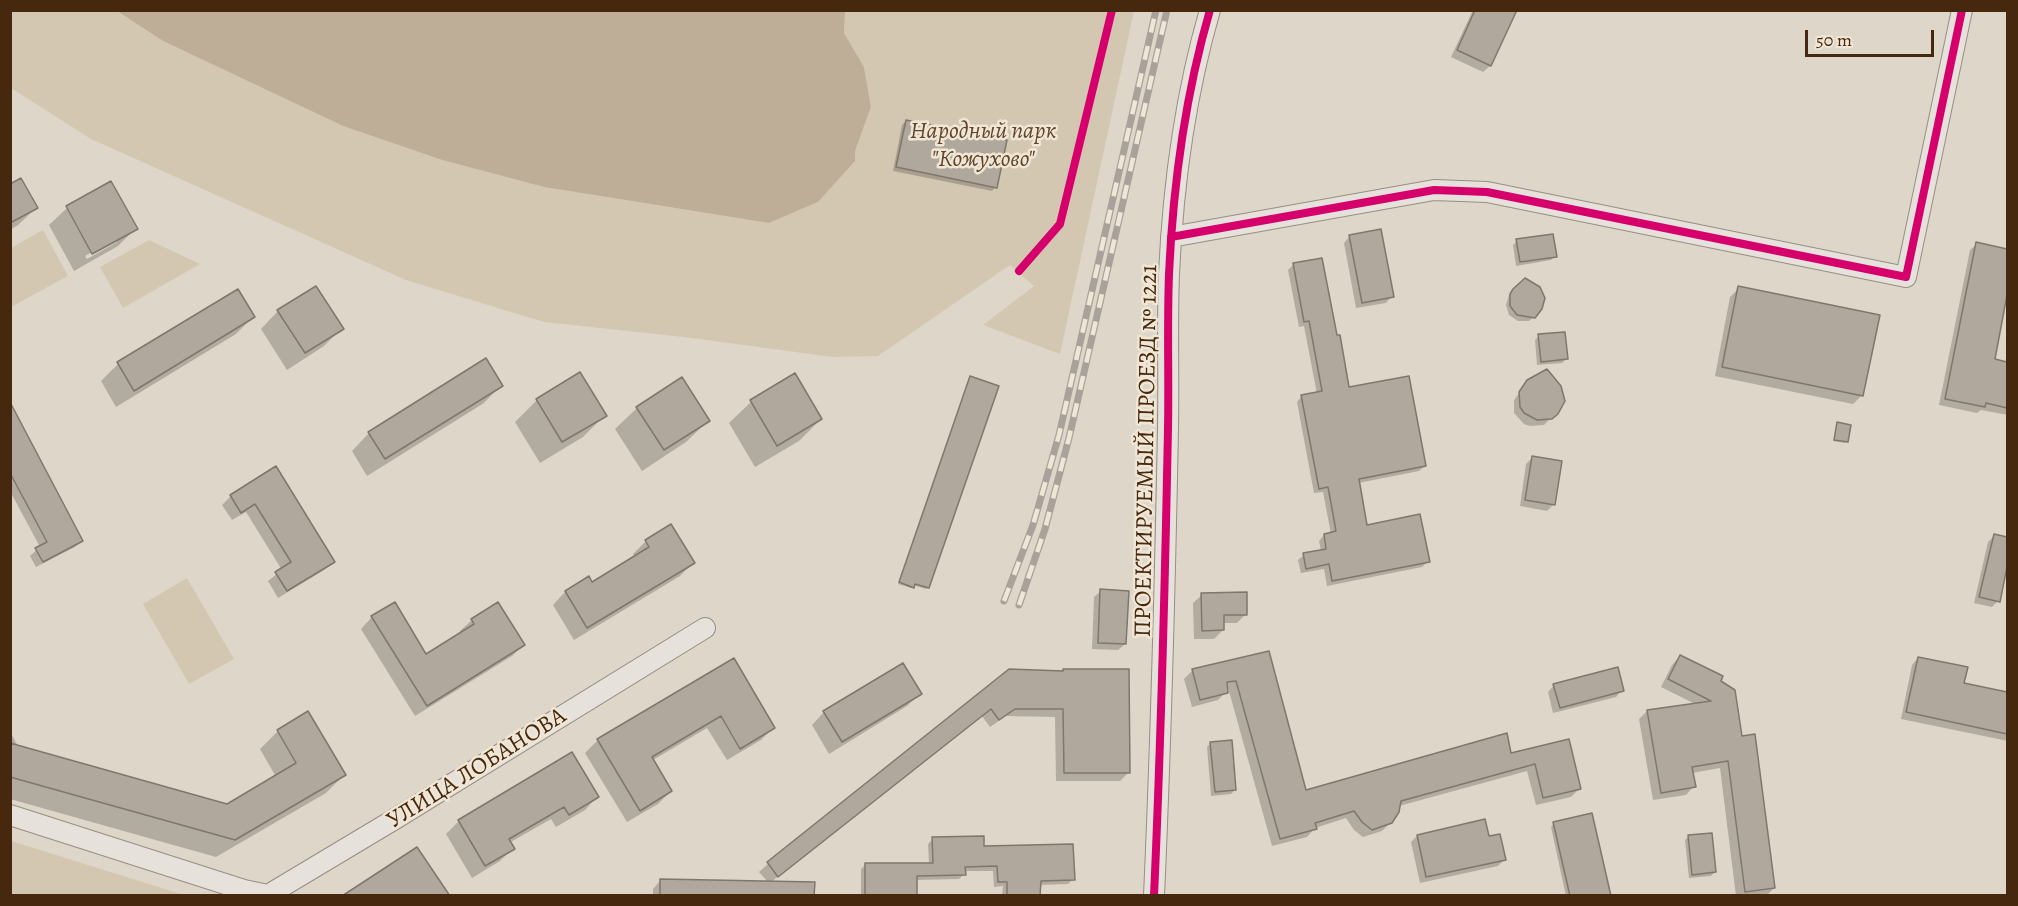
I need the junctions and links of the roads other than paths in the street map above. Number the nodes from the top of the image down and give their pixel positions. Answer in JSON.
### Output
{"nodes":[{"id":1,"x":1210,"y":10,"type":"edge"},
{"id":2,"x":1962,"y":10,"type":"edge"},
{"id":3,"x":1171,"y":237,"type":"junction"},
{"id":4,"x":705,"y":628,"type":"dead end"},
{"id":5,"x":10,"y":815,"type":"edge"},
{"id":6,"x":243,"y":893,"type":"edge"},
{"id":7,"x":1154,"y":896,"type":"edge"}],
"edges":[{"from":1,"to":3,"type":"street","name":"ПРОЕКТИРУЕМЫЙ ПРОЕЗД № 1221"},
{"from":2,"to":3,"type":"street"},
{"from":3,"to":7,"type":"street","name":"ПРОЕКТИРУЕМЫЙ ПРОЕЗД № 1221"},
{"from":4,"to":6,"type":"street","name":"УЛИЦА ЛОБАНОВА"},
{"from":5,"to":6,"type":"street","name":"УЛИЦА ЛОБАНОВА"}]}
